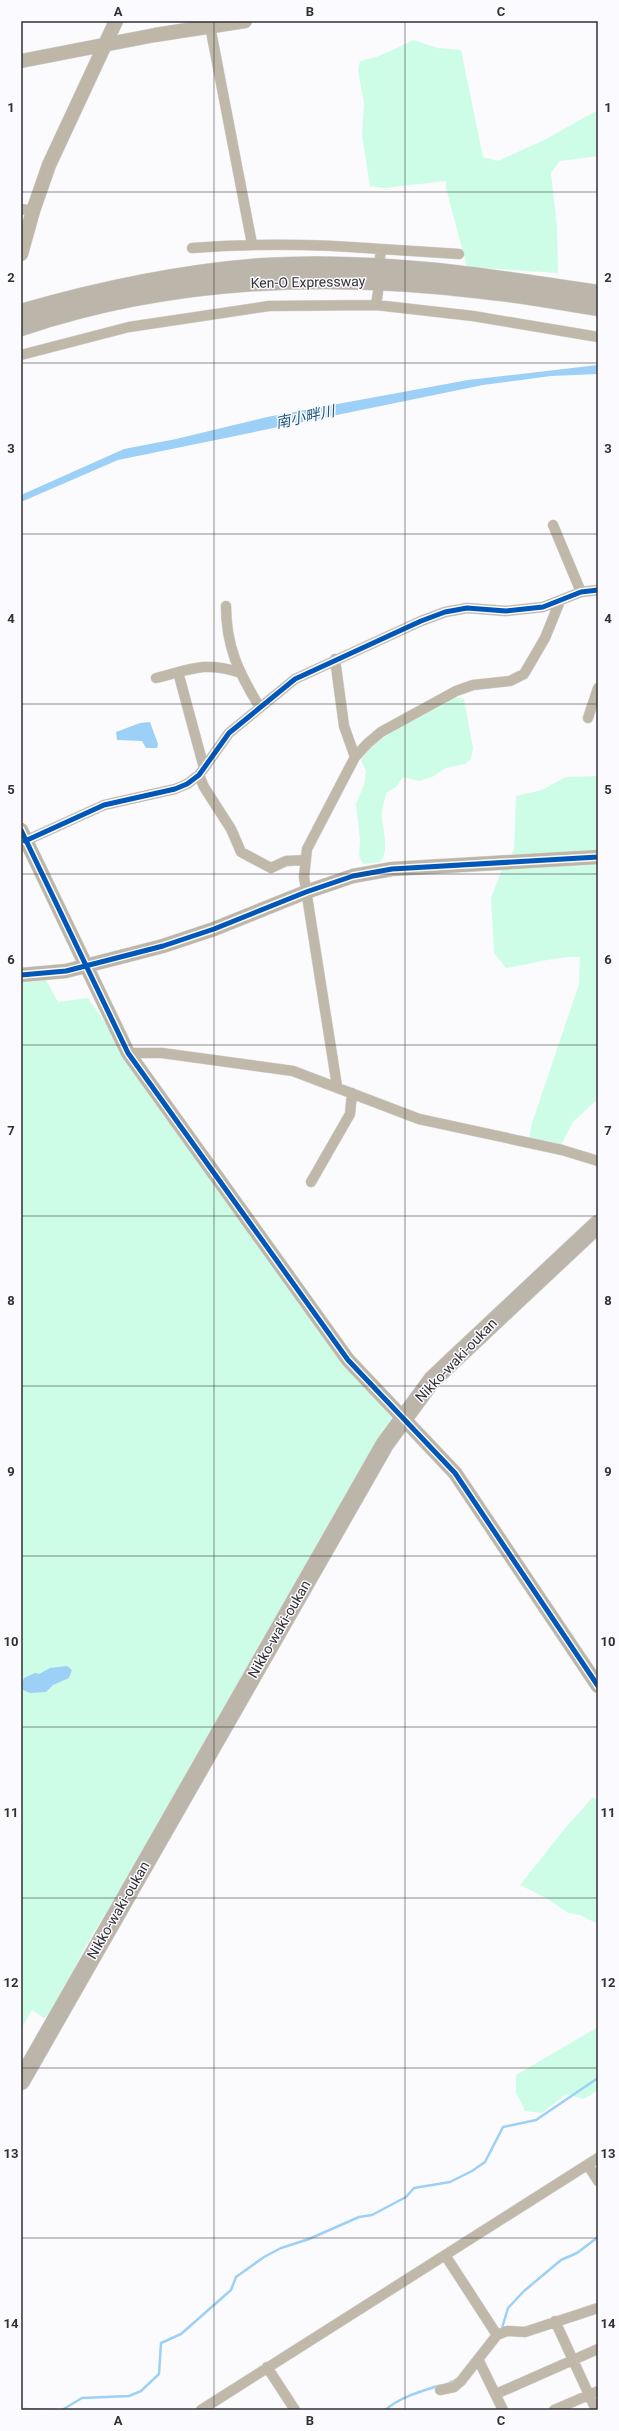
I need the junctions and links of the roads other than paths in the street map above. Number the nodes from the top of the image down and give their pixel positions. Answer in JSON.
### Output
{"nodes":[{"id":1,"x":116,"y":21,"type":"edge"},
{"id":2,"x":245,"y":21,"type":"edge"},
{"id":3,"x":210,"y":26,"type":"junction"},
{"id":4,"x":104,"y":45,"type":"junction"},
{"id":5,"x":21,"y":61,"type":"edge"},
{"id":6,"x":27,"y":210,"type":"edge"},
{"id":7,"x":252,"y":244,"type":"junction"},
{"id":8,"x":192,"y":248,"type":"dead end"},
{"id":9,"x":21,"y":254,"type":"edge"},
{"id":10,"x":459,"y":254,"type":"dead end"},
{"id":11,"x":378,"y":292,"type":"dead end"},
{"id":12,"x":598,"y":294,"type":"edge"},
{"id":13,"x":376,"y":305,"type":"junction"},
{"id":14,"x":598,"y":307,"type":"edge"},
{"id":15,"x":21,"y":313,"type":"edge"},
{"id":16,"x":21,"y":327,"type":"edge"},
{"id":17,"x":598,"y":337,"type":"edge"},
{"id":18,"x":21,"y":355,"type":"edge"},
{"id":19,"x":553,"y":525,"type":"dead end"},
{"id":20,"x":598,"y":590,"type":"edge"},
{"id":21,"x":581,"y":592,"type":"junction"},
{"id":22,"x":560,"y":601,"type":"junction"},
{"id":23,"x":226,"y":606,"type":"dead end"},
{"id":24,"x":335,"y":659,"type":"junction"},
{"id":25,"x":178,"y":672,"type":"junction"},
{"id":26,"x":238,"y":672,"type":"junction"},
{"id":27,"x":156,"y":678,"type":"dead end"},
{"id":28,"x":598,"y":688,"type":"edge"},
{"id":29,"x":259,"y":706,"type":"junction"},
{"id":30,"x":588,"y":718,"type":"dead end"},
{"id":31,"x":355,"y":757,"type":"junction"},
{"id":32,"x":201,"y":772,"type":"junction"},
{"id":33,"x":23,"y":835,"type":"edge"},
{"id":34,"x":598,"y":857,"type":"edge"},
{"id":35,"x":306,"y":860,"type":"junction"},
{"id":36,"x":306,"y":892,"type":"junction"},
{"id":37,"x":85,"y":967,"type":"junction"},
{"id":38,"x":21,"y":975,"type":"edge"},
{"id":39,"x":128,"y":1053,"type":"junction"},
{"id":40,"x":337,"y":1086,"type":"junction"},
{"id":41,"x":352,"y":1093,"type":"junction"},
{"id":42,"x":598,"y":1161,"type":"edge"},
{"id":43,"x":311,"y":1182,"type":"dead end"},
{"id":44,"x":598,"y":1224,"type":"edge"},
{"id":45,"x":404,"y":1416,"type":"junction"},
{"id":46,"x":598,"y":1686,"type":"edge"},
{"id":47,"x":21,"y":2081,"type":"edge"},
{"id":48,"x":598,"y":2158,"type":"edge"},
{"id":49,"x":588,"y":2165,"type":"junction"},
{"id":50,"x":598,"y":2181,"type":"edge"},
{"id":51,"x":445,"y":2255,"type":"junction"},
{"id":52,"x":598,"y":2308,"type":"edge"},
{"id":53,"x":555,"y":2321,"type":"junction"},
{"id":54,"x":497,"y":2335,"type":"junction"},
{"id":55,"x":598,"y":2349,"type":"edge"},
{"id":56,"x":478,"y":2359,"type":"junction"},
{"id":57,"x":573,"y":2360,"type":"junction"},
{"id":58,"x":268,"y":2367,"type":"junction"},
{"id":59,"x":440,"y":2390,"type":"dead end"},
{"id":60,"x":594,"y":2392,"type":"edge"},
{"id":61,"x":496,"y":2394,"type":"junction"},
{"id":62,"x":201,"y":2410,"type":"edge"},
{"id":63,"x":295,"y":2410,"type":"edge"},
{"id":64,"x":503,"y":2410,"type":"edge"},
{"id":65,"x":554,"y":2410,"type":"edge"},
{"id":66,"x":596,"y":2410,"type":"edge"}],
"edges":[{"from":1,"to":4,"type":"street"},
{"from":2,"to":3,"type":"street"},
{"from":3,"to":4,"type":"street"},
{"from":3,"to":7,"type":"street"},
{"from":4,"to":5,"type":"street"},
{"from":4,"to":6,"type":"street"},
{"from":6,"to":9,"type":"street"},
{"from":7,"to":8,"type":"street"},
{"from":7,"to":10,"type":"street"},
{"from":11,"to":13,"type":"street"},
{"from":12,"to":15,"type":"highway","name":"Ken-O Expressway"},
{"from":13,"to":17,"type":"street"},
{"from":13,"to":18,"type":"street"},
{"from":14,"to":16,"type":"highway","name":"Ken-O Expressway"},
{"from":19,"to":21,"type":"street"},
{"from":20,"to":21,"type":"street"},
{"from":21,"to":22,"type":"street"},
{"from":22,"to":24,"type":"street"},
{"from":22,"to":31,"type":"street"},
{"from":23,"to":26,"type":"street"},
{"from":24,"to":29,"type":"street"},
{"from":24,"to":31,"type":"street"},
{"from":25,"to":26,"type":"street"},
{"from":25,"to":27,"type":"street"},
{"from":25,"to":32,"type":"street"},
{"from":26,"to":29,"type":"street"},
{"from":28,"to":30,"type":"street"},
{"from":29,"to":32,"type":"street"},
{"from":31,"to":35,"type":"street"},
{"from":32,"to":33,"type":"street"},
{"from":32,"to":35,"type":"street"},
{"from":33,"to":37,"type":"street"},
{"from":34,"to":36,"type":"street"},
{"from":35,"to":36,"type":"street"},
{"from":36,"to":37,"type":"street"},
{"from":36,"to":40,"type":"street"},
{"from":37,"to":38,"type":"street"},
{"from":37,"to":39,"type":"street"},
{"from":39,"to":40,"type":"street"},
{"from":39,"to":45,"type":"street"},
{"from":40,"to":41,"type":"street"},
{"from":41,"to":42,"type":"street"},
{"from":41,"to":43,"type":"street"},
{"from":44,"to":45,"type":"highway","name":"Nikko-waki-oukan"},
{"from":45,"to":46,"type":"street"},
{"from":45,"to":47,"type":"highway","name":"Nikko-waki-oukan"},
{"from":48,"to":49,"type":"street"},
{"from":49,"to":50,"type":"street"},
{"from":49,"to":51,"type":"street"},
{"from":51,"to":54,"type":"street"},
{"from":51,"to":58,"type":"street"},
{"from":52,"to":53,"type":"street"},
{"from":53,"to":54,"type":"street"},
{"from":53,"to":57,"type":"street"},
{"from":54,"to":56,"type":"street"},
{"from":55,"to":57,"type":"street"},
{"from":56,"to":59,"type":"street"},
{"from":56,"to":61,"type":"street"},
{"from":57,"to":60,"type":"street"},
{"from":57,"to":61,"type":"street"},
{"from":58,"to":62,"type":"street"},
{"from":58,"to":63,"type":"street"},
{"from":60,"to":65,"type":"street"},
{"from":60,"to":66,"type":"street"},
{"from":61,"to":64,"type":"street"}]}
